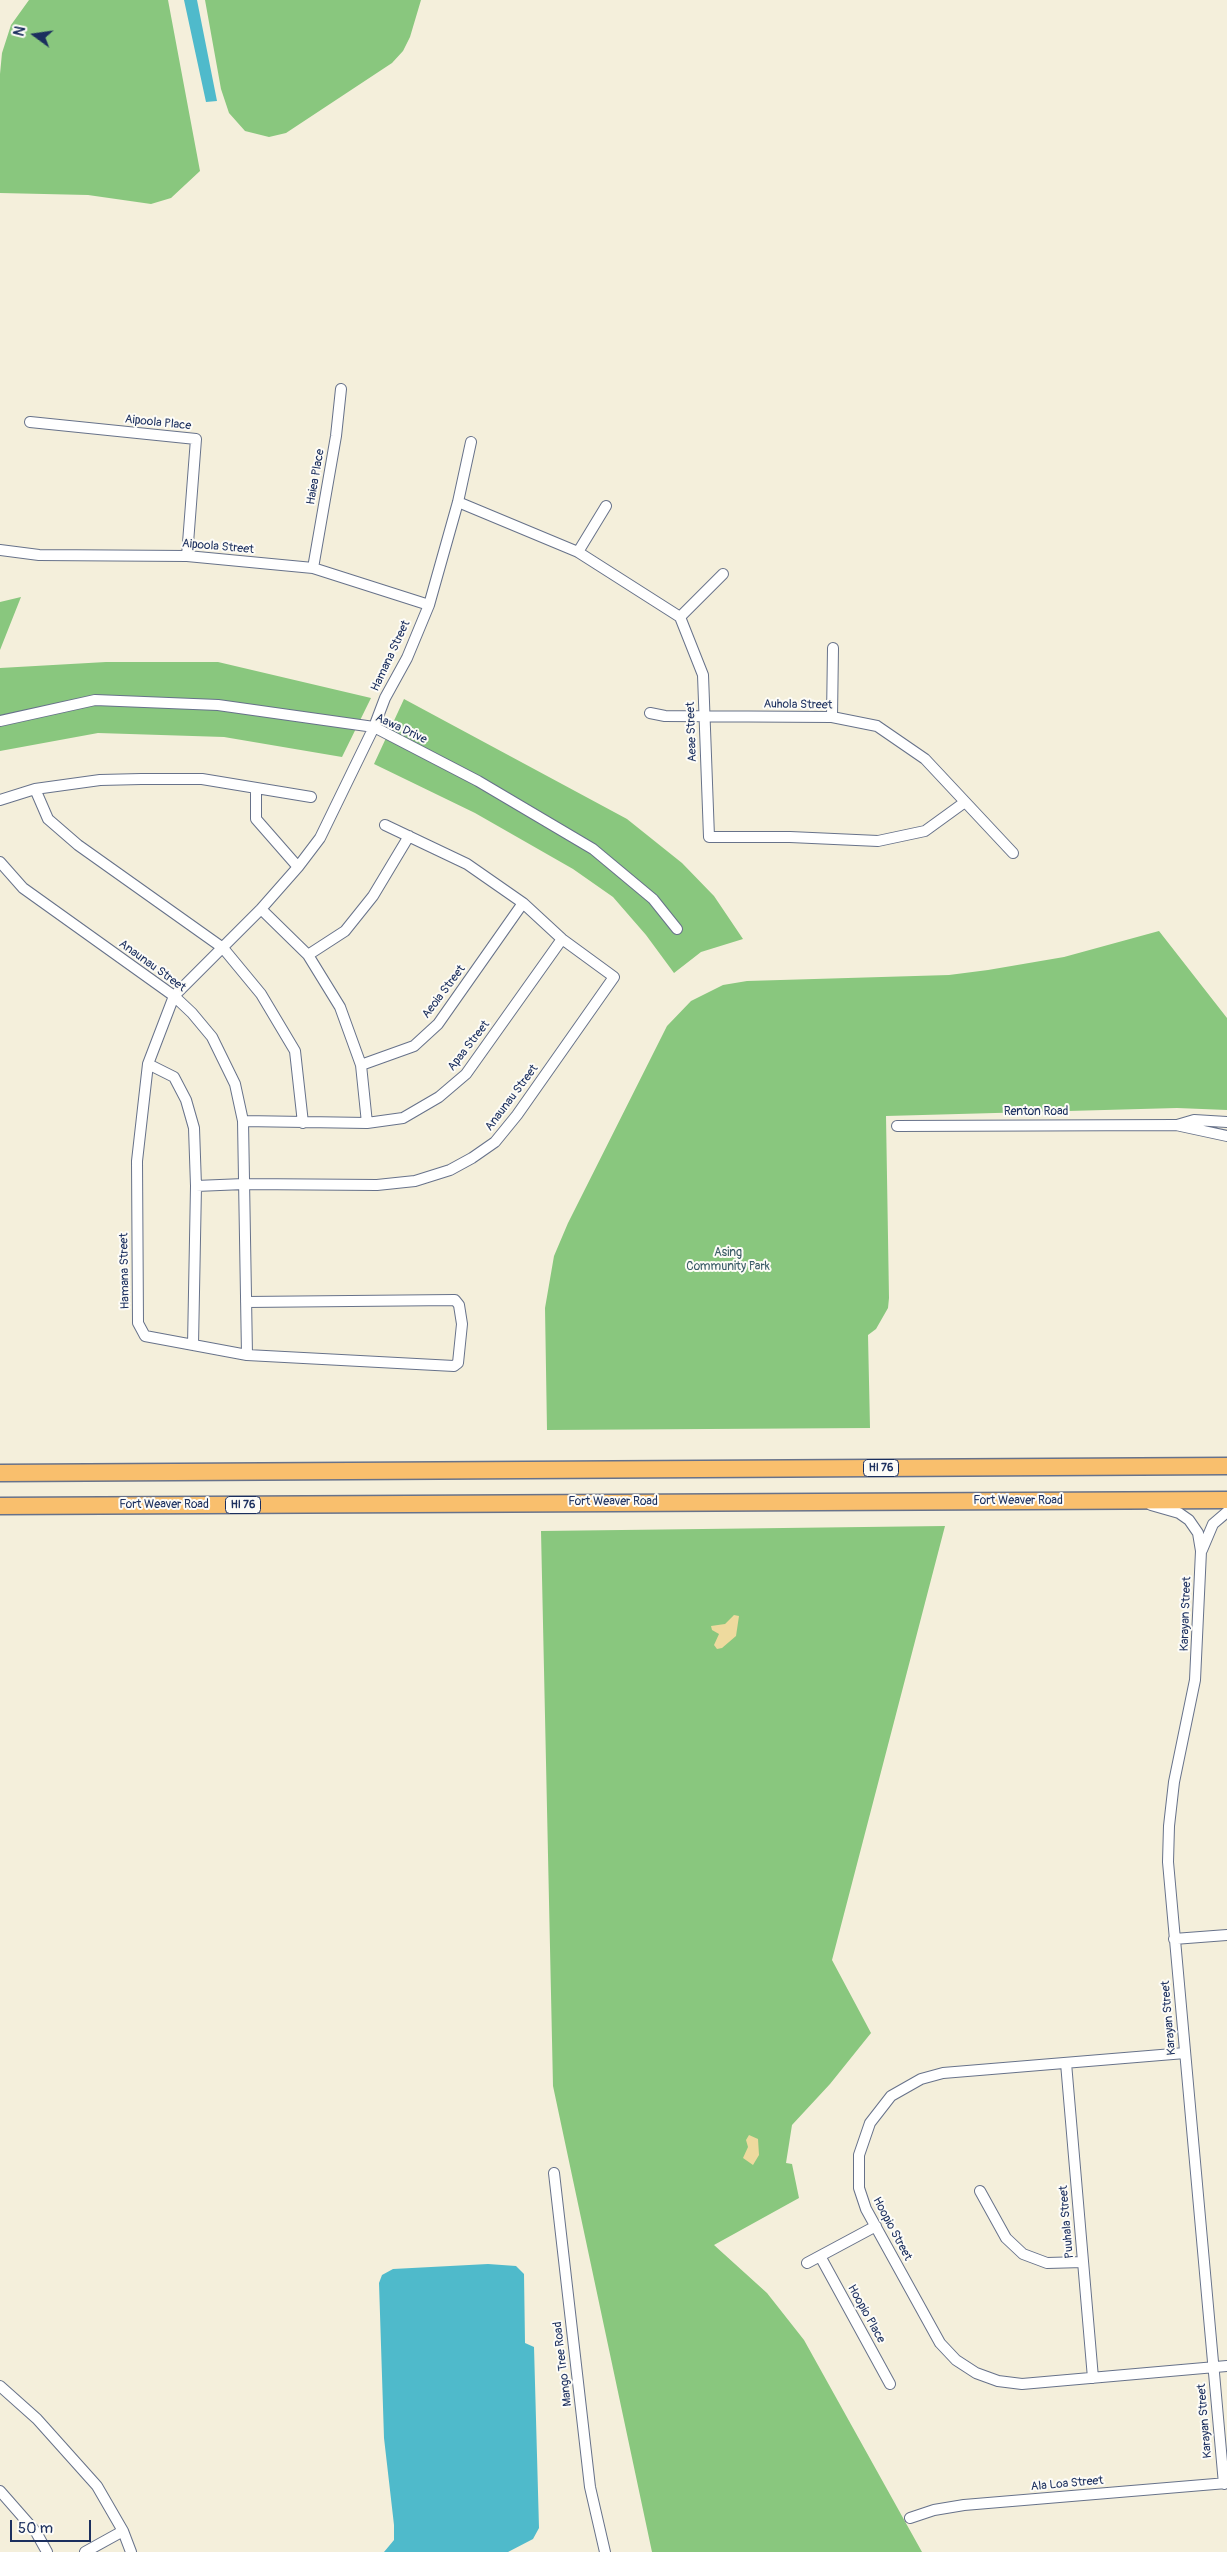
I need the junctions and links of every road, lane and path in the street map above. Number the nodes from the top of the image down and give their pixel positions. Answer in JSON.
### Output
{"nodes":[{"id":1,"x":341,"y":390,"type":"dead end"},
{"id":2,"x":30,"y":422,"type":"dead end"},
{"id":3,"x":471,"y":442,"type":"dead end"},
{"id":4,"x":458,"y":502,"type":"junction"},
{"id":5,"x":606,"y":506,"type":"dead end"},
{"id":6,"x":0,"y":550,"type":"edge"},
{"id":7,"x":578,"y":552,"type":"junction"},
{"id":8,"x":187,"y":556,"type":"junction"},
{"id":9,"x":313,"y":568,"type":"junction"},
{"id":10,"x":723,"y":574,"type":"dead end"},
{"id":11,"x":429,"y":605,"type":"junction"},
{"id":12,"x":680,"y":617,"type":"junction"},
{"id":13,"x":833,"y":648,"type":"dead end"},
{"id":14,"x":650,"y":713,"type":"dead end"},
{"id":15,"x":704,"y":717,"type":"junction"},
{"id":16,"x":832,"y":717,"type":"junction"},
{"id":17,"x":0,"y":722,"type":"edge"},
{"id":18,"x":374,"y":728,"type":"junction"},
{"id":19,"x":35,"y":789,"type":"junction"},
{"id":20,"x":256,"y":789,"type":"junction"},
{"id":21,"x":311,"y":798,"type":"dead end"},
{"id":22,"x":0,"y":800,"type":"edge"},
{"id":23,"x":965,"y":802,"type":"junction"},
{"id":24,"x":385,"y":826,"type":"dead end"},
{"id":25,"x":409,"y":836,"type":"junction"},
{"id":26,"x":1013,"y":853,"type":"dead end"},
{"id":27,"x":0,"y":862,"type":"edge"},
{"id":28,"x":298,"y":867,"type":"junction"},
{"id":29,"x":523,"y":904,"type":"junction"},
{"id":30,"x":261,"y":909,"type":"junction"},
{"id":31,"x":677,"y":930,"type":"dead end"},
{"id":32,"x":562,"y":939,"type":"junction"},
{"id":33,"x":222,"y":948,"type":"junction"},
{"id":34,"x":308,"y":955,"type":"junction"},
{"id":35,"x":174,"y":996,"type":"junction"},
{"id":36,"x":148,"y":1064,"type":"junction"},
{"id":37,"x":361,"y":1065,"type":"junction"},
{"id":38,"x":243,"y":1120,"type":"junction"},
{"id":39,"x":1227,"y":1122,"type":"edge"},
{"id":40,"x":303,"y":1123,"type":"junction"},
{"id":41,"x":367,"y":1123,"type":"junction"},
{"id":42,"x":1176,"y":1125,"type":"junction"},
{"id":43,"x":897,"y":1126,"type":"dead end"},
{"id":44,"x":1227,"y":1136,"type":"edge"},
{"id":45,"x":244,"y":1184,"type":"junction"},
{"id":46,"x":196,"y":1186,"type":"junction"},
{"id":47,"x":246,"y":1302,"type":"junction"},
{"id":48,"x":192,"y":1345,"type":"junction"},
{"id":49,"x":247,"y":1356,"type":"junction"},
{"id":50,"x":1227,"y":1466,"type":"edge"},
{"id":51,"x":0,"y":1473,"type":"edge"},
{"id":52,"x":1227,"y":1500,"type":"edge"},
{"id":53,"x":1139,"y":1501,"type":"junction"},
{"id":54,"x":0,"y":1506,"type":"edge"},
{"id":55,"x":1227,"y":1512,"type":"edge"},
{"id":56,"x":1201,"y":1551,"type":"junction"},
{"id":57,"x":1227,"y":1935,"type":"edge"},
{"id":58,"x":1174,"y":1939,"type":"junction"},
{"id":59,"x":1184,"y":2053,"type":"junction"},
{"id":60,"x":1066,"y":2063,"type":"junction"},
{"id":61,"x":554,"y":2173,"type":"dead end"},
{"id":62,"x":980,"y":2191,"type":"dead end"},
{"id":63,"x":876,"y":2226,"type":"junction"},
{"id":64,"x":820,"y":2256,"type":"junction"},
{"id":65,"x":1083,"y":2262,"type":"junction"},
{"id":66,"x":807,"y":2263,"type":"dead end"},
{"id":67,"x":1227,"y":2366,"type":"edge"},
{"id":68,"x":1213,"y":2368,"type":"junction"},
{"id":69,"x":1093,"y":2378,"type":"junction"},
{"id":70,"x":890,"y":2384,"type":"dead end"},
{"id":71,"x":0,"y":2386,"type":"edge"},
{"id":72,"x":1225,"y":2484,"type":"edge"},
{"id":73,"x":0,"y":2491,"type":"edge"},
{"id":74,"x":910,"y":2518,"type":"dead end"},
{"id":75,"x":123,"y":2532,"type":"junction"},
{"id":76,"x":47,"y":2552,"type":"edge"},
{"id":77,"x":85,"y":2552,"type":"edge"},
{"id":78,"x":131,"y":2552,"type":"edge"},
{"id":79,"x":605,"y":2552,"type":"edge"}],
"edges":[{"from":1,"to":9,"type":"street","name":"Haiea Place"},
{"from":2,"to":8,"type":"street","name":"Aipoola Place"},
{"from":3,"to":4,"type":"street","name":"Hamana Street"},
{"from":4,"to":7,"type":"street"},
{"from":4,"to":11,"type":"street","name":"Hamana Street"},
{"from":5,"to":7,"type":"street"},
{"from":6,"to":8,"type":"street","name":"Aipoola Street"},
{"from":7,"to":12,"type":"street"},
{"from":8,"to":9,"type":"street","name":"Aipoola Street"},
{"from":9,"to":11,"type":"street","name":"Aipoola Street"},
{"from":10,"to":12,"type":"street"},
{"from":11,"to":18,"type":"street","name":"Hamana Street"},
{"from":12,"to":15,"type":"street","name":"Aeae Street"},
{"from":13,"to":16,"type":"street"},
{"from":14,"to":15,"type":"street","name":"Auhola Street"},
{"from":15,"to":16,"type":"street","name":"Auhola Street"},
{"from":15,"to":23,"type":"street","name":"Aeae Street"},
{"from":16,"to":23,"type":"street","name":"Auhola Street"},
{"from":17,"to":18,"type":"street","name":"Aawa Drive"},
{"from":18,"to":28,"type":"street","name":"Hamana Street"},
{"from":18,"to":31,"type":"street","name":"Aawa Drive"},
{"from":19,"to":20,"type":"street"},
{"from":19,"to":22,"type":"street"},
{"from":19,"to":33,"type":"street"},
{"from":20,"to":21,"type":"street"},
{"from":20,"to":28,"type":"street"},
{"from":23,"to":26,"type":"street","name":"Auhola Street"},
{"from":24,"to":25,"type":"street"},
{"from":25,"to":29,"type":"street"},
{"from":25,"to":34,"type":"street"},
{"from":27,"to":35,"type":"street","name":"Anaunau Street"},
{"from":28,"to":30,"type":"street","name":"Hamana Street"},
{"from":29,"to":32,"type":"street"},
{"from":29,"to":37,"type":"street","name":"Aeoia Street"},
{"from":30,"to":33,"type":"street","name":"Hamana Street"},
{"from":30,"to":34,"type":"street"},
{"from":32,"to":41,"type":"street","name":"Apaa Street"},
{"from":32,"to":45,"type":"street","name":"Anaunau Street"},
{"from":33,"to":35,"type":"street","name":"Hamana Street"},
{"from":33,"to":40,"type":"street"},
{"from":34,"to":37,"type":"street"},
{"from":35,"to":36,"type":"street","name":"Hamana Street"},
{"from":35,"to":38,"type":"street","name":"Anaunau Street"},
{"from":36,"to":46,"type":"street"},
{"from":36,"to":48,"type":"street","name":"Hamana Street"},
{"from":37,"to":41,"type":"street"},
{"from":38,"to":40,"type":"street","name":"Apaa Street"},
{"from":38,"to":45,"type":"street","name":"Anaunau Street"},
{"from":39,"to":42,"type":"street","name":"Renton Road"},
{"from":40,"to":41,"type":"street","name":"Apaa Street"},
{"from":42,"to":43,"type":"street","name":"Renton Road"},
{"from":42,"to":44,"type":"street","name":"Renton Road"},
{"from":45,"to":46,"type":"street","name":"Anaunau Street"},
{"from":45,"to":47,"type":"street","name":"Anaunau Street"},
{"from":46,"to":48,"type":"street"},
{"from":47,"to":49,"type":"street","name":"Anaunau Street"},
{"from":47,"to":49,"type":"street","name":"Hamana Street"},
{"from":48,"to":49,"type":"street","name":"Hamana Street"},
{"from":50,"to":51,"type":"highway","number":"HI 76"},
{"from":52,"to":53,"type":"highway","name":"Fort Weaver Road","number":"HI 76"},
{"from":53,"to":54,"type":"highway","name":"Fort Weaver Road","number":"HI 76"},
{"from":53,"to":56,"type":"street","name":"Karayan Street"},
{"from":55,"to":56,"type":"street","name":"Karayan Street"},
{"from":56,"to":58,"type":"street","name":"Karayan Street"},
{"from":57,"to":58,"type":"street"},
{"from":58,"to":59,"type":"street","name":"Karayan Street"},
{"from":59,"to":60,"type":"street","name":"Hoopio Street"},
{"from":59,"to":68,"type":"street","name":"Karayan Street"},
{"from":60,"to":63,"type":"street","name":"Hoopio Street"},
{"from":60,"to":65,"type":"street","name":"Puuhala Street"},
{"from":61,"to":79,"type":"street","name":"Mango Tree Road"},
{"from":62,"to":65,"type":"street"},
{"from":63,"to":64,"type":"street"},
{"from":63,"to":69,"type":"street","name":"Hoopio Street"},
{"from":64,"to":66,"type":"street"},
{"from":64,"to":70,"type":"street","name":"Hoopio Place"},
{"from":65,"to":69,"type":"street","name":"Puuhala Street"},
{"from":67,"to":68,"type":"street","name":"Hoopio Street"},
{"from":68,"to":69,"type":"street","name":"Hoopio Street"},
{"from":68,"to":72,"type":"street","name":"Karayan Street"},
{"from":71,"to":75,"type":"street"},
{"from":72,"to":74,"type":"street","name":"Ala Loa Street"},
{"from":73,"to":76,"type":"street"},
{"from":75,"to":77,"type":"street"},
{"from":75,"to":78,"type":"street"}]}
